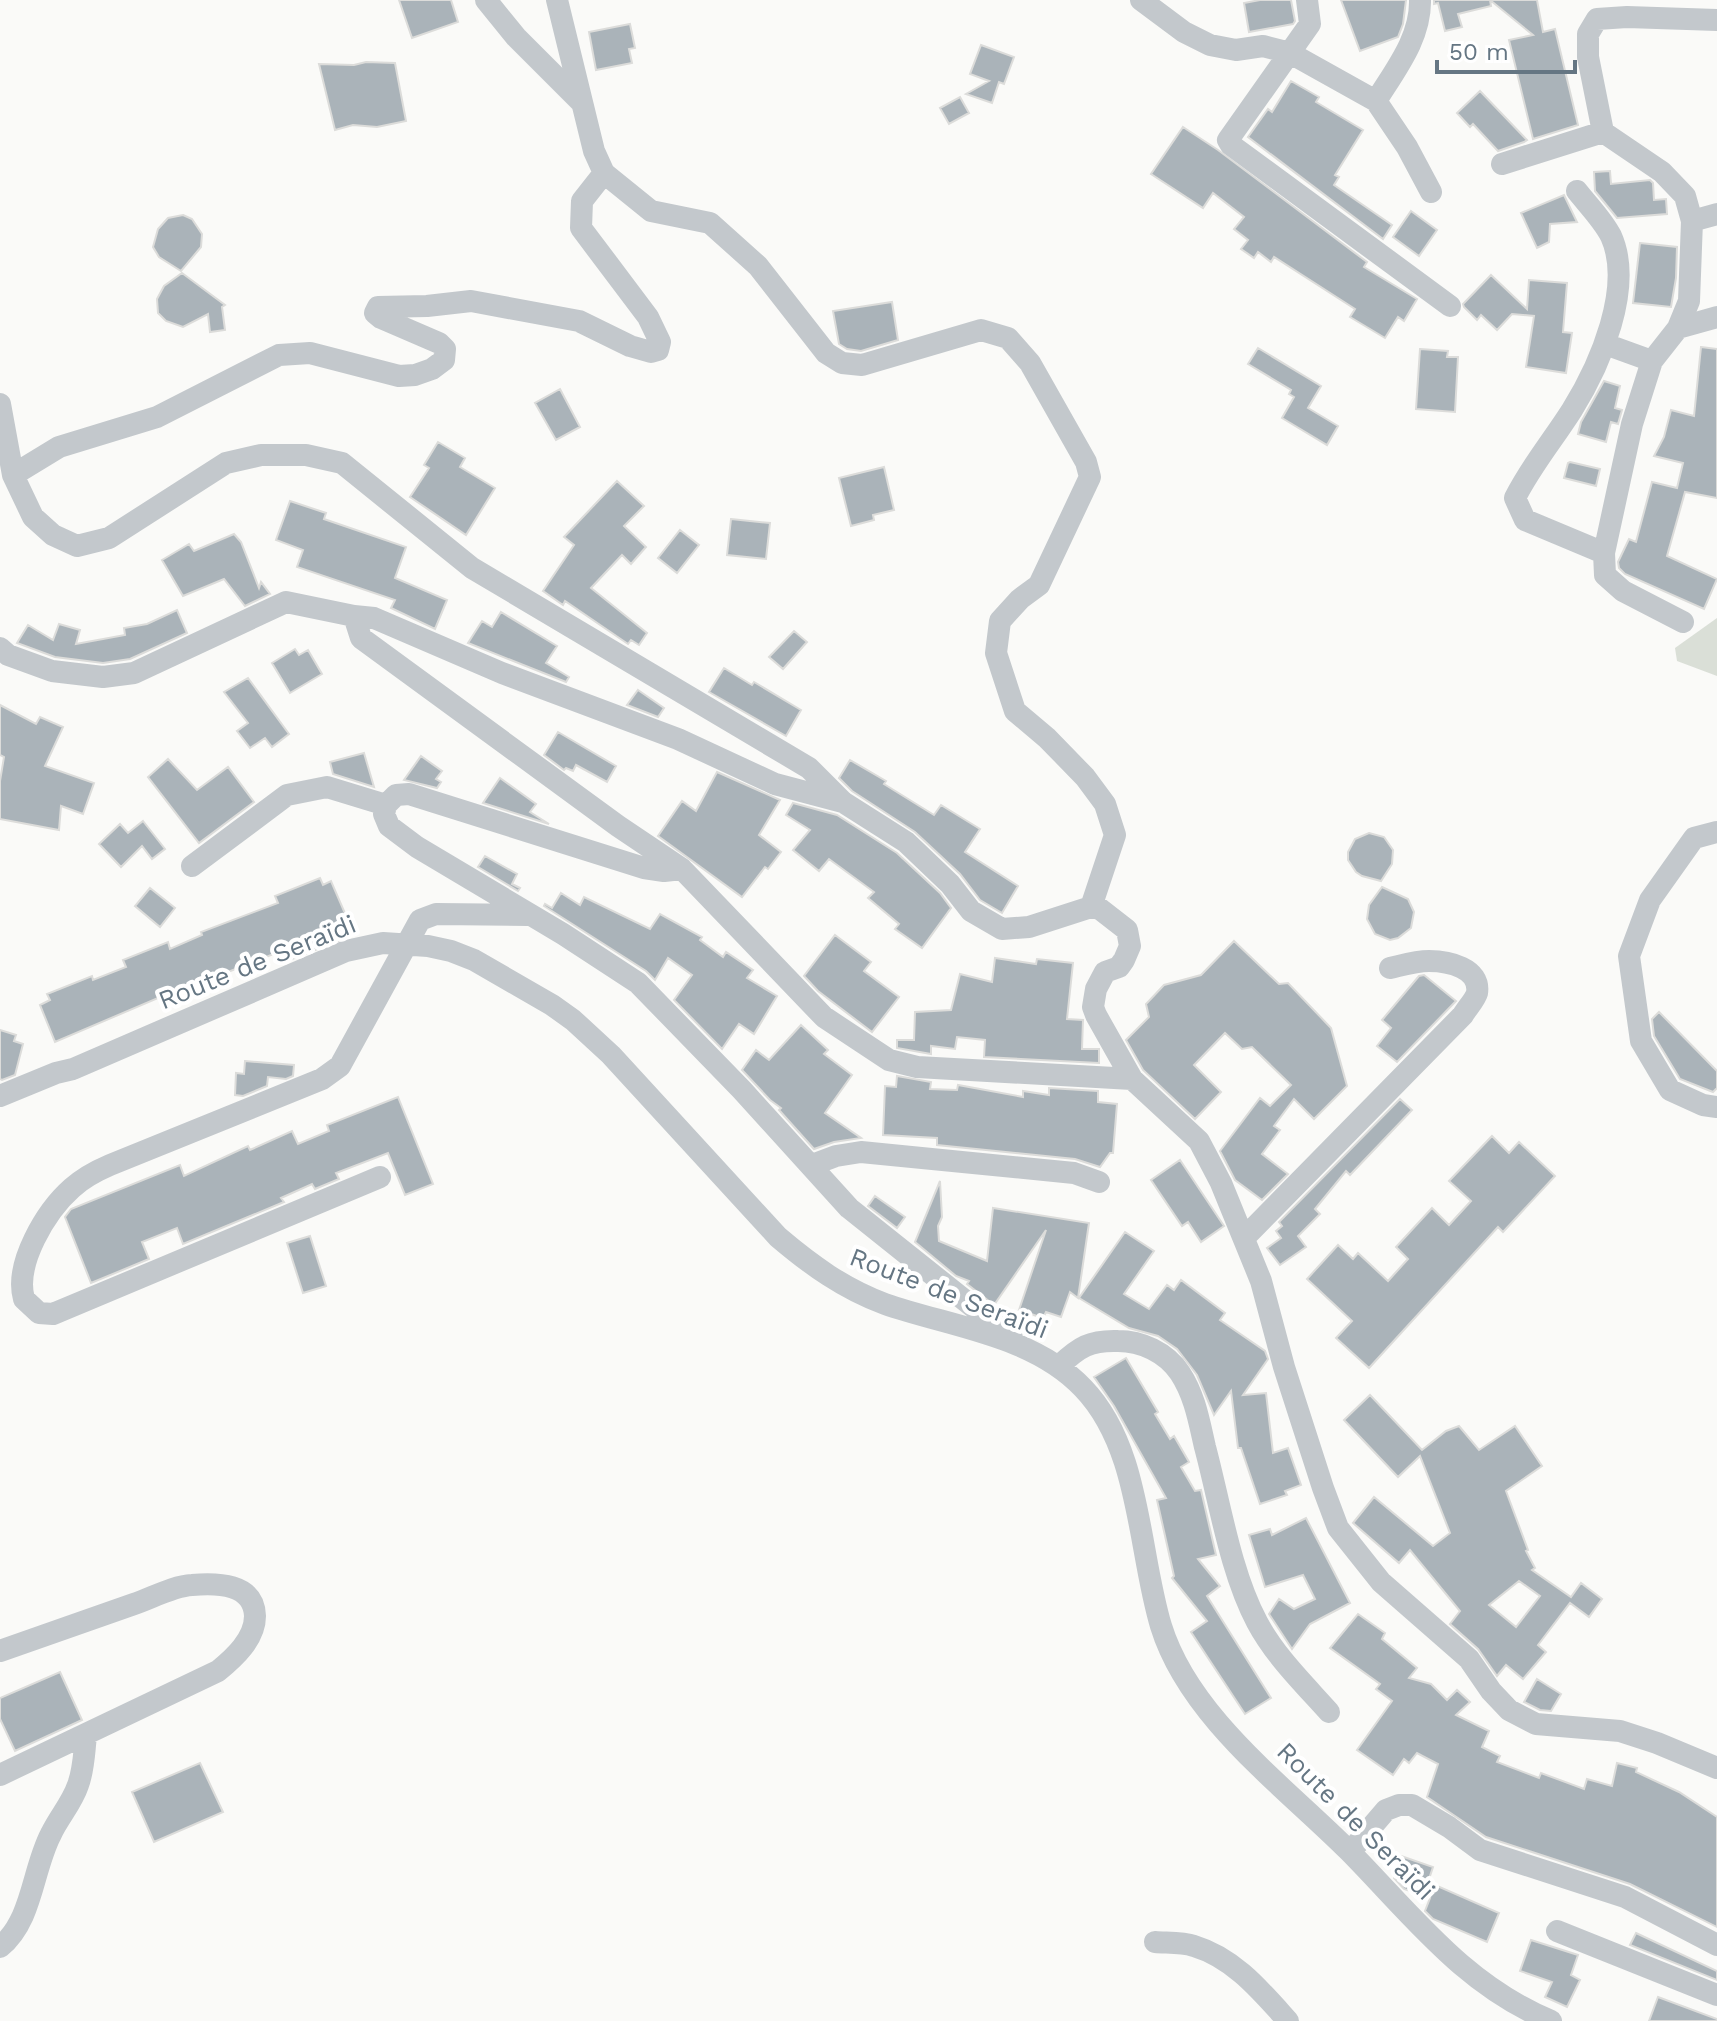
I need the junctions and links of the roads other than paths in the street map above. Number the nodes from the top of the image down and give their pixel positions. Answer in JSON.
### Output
{"nodes":[{"id":1,"x":486,"y":0,"type":"edge"},
{"id":2,"x":557,"y":0,"type":"edge"},
{"id":3,"x":1141,"y":0,"type":"edge"},
{"id":4,"x":1307,"y":0,"type":"edge"},
{"id":5,"x":1420,"y":0,"type":"edge"},
{"id":6,"x":1717,"y":20,"type":"edge"},
{"id":7,"x":1290,"y":53,"type":"junction"},
{"id":8,"x":1376,"y":101,"type":"junction"},
{"id":9,"x":582,"y":103,"type":"junction"},
{"id":10,"x":1603,"y":132,"type":"junction"},
{"id":11,"x":1502,"y":164,"type":"dead end"},
{"id":12,"x":604,"y":173,"type":"junction"},
{"id":13,"x":1577,"y":191,"type":"dead end"},
{"id":14,"x":1431,"y":192,"type":"dead end"},
{"id":15,"x":1717,"y":214,"type":"edge"},
{"id":16,"x":1692,"y":221,"type":"junction"},
{"id":17,"x":1450,"y":306,"type":"dead end"},
{"id":18,"x":1717,"y":317,"type":"edge"},
{"id":19,"x":1678,"y":328,"type":"junction"},
{"id":20,"x":1605,"y":344,"type":"junction"},
{"id":21,"x":1652,"y":361,"type":"junction"},
{"id":22,"x":0,"y":404,"type":"edge"},
{"id":23,"x":13,"y":475,"type":"junction"},
{"id":24,"x":1604,"y":553,"type":"junction"},
{"id":25,"x":354,"y":616,"type":"junction"},
{"id":26,"x":1683,"y":622,"type":"dead end"},
{"id":27,"x":0,"y":648,"type":"edge"},
{"id":28,"x":843,"y":802,"type":"junction"},
{"id":29,"x":386,"y":805,"type":"junction"},
{"id":30,"x":1717,"y":832,"type":"edge"},
{"id":31,"x":192,"y":866,"type":"dead end"},
{"id":32,"x":682,"y":869,"type":"junction"},
{"id":33,"x":1091,"y":907,"type":"junction"},
{"id":34,"x":528,"y":915,"type":"junction"},
{"id":35,"x":406,"y":943,"type":"junction"},
{"id":36,"x":1390,"y":968,"type":"dead end"},
{"id":37,"x":73,"y":1069,"type":"junction"},
{"id":38,"x":1132,"y":1079,"type":"junction"},
{"id":39,"x":0,"y":1096,"type":"edge"},
{"id":40,"x":1717,"y":1107,"type":"edge"},
{"id":41,"x":0,"y":1109,"type":"edge"},
{"id":42,"x":812,"y":1165,"type":"junction"},
{"id":43,"x":380,"y":1177,"type":"dead end"},
{"id":44,"x":1099,"y":1182,"type":"dead end"},
{"id":45,"x":1244,"y":1238,"type":"junction"},
{"id":46,"x":1022,"y":1346,"type":"junction"},
{"id":47,"x":1059,"y":1366,"type":"junction"},
{"id":48,"x":0,"y":1651,"type":"edge"},
{"id":49,"x":1329,"y":1712,"type":"dead end"},
{"id":50,"x":86,"y":1736,"type":"junction"},
{"id":51,"x":1717,"y":1768,"type":"edge"},
{"id":52,"x":0,"y":1775,"type":"edge"},
{"id":53,"x":1350,"y":1852,"type":"junction"},
{"id":54,"x":1557,"y":1931,"type":"dead end"},
{"id":55,"x":1155,"y":1942,"type":"dead end"},
{"id":56,"x":1717,"y":1945,"type":"edge"},
{"id":57,"x":0,"y":1947,"type":"edge"},
{"id":58,"x":1717,"y":1995,"type":"edge"},
{"id":59,"x":1288,"y":2021,"type":"edge"},
{"id":60,"x":1551,"y":2021,"type":"edge"}],
"edges":[{"from":1,"to":9,"type":"street"},
{"from":2,"to":9,"type":"street"},
{"from":3,"to":7,"type":"street"},
{"from":4,"to":7,"type":"street"},
{"from":5,"to":8,"type":"street"},
{"from":6,"to":10,"type":"street"},
{"from":7,"to":8,"type":"street"},
{"from":7,"to":17,"type":"street"},
{"from":8,"to":14,"type":"street"},
{"from":9,"to":12,"type":"street"},
{"from":10,"to":11,"type":"street"},
{"from":10,"to":16,"type":"street"},
{"from":12,"to":23,"type":"street"},
{"from":12,"to":33,"type":"street"},
{"from":13,"to":20,"type":"street"},
{"from":15,"to":16,"type":"street"},
{"from":16,"to":19,"type":"street"},
{"from":18,"to":19,"type":"street"},
{"from":19,"to":21,"type":"street"},
{"from":20,"to":21,"type":"street"},
{"from":20,"to":24,"type":"street"},
{"from":21,"to":24,"type":"street"},
{"from":22,"to":23,"type":"street"},
{"from":23,"to":28,"type":"street"},
{"from":24,"to":26,"type":"street"},
{"from":25,"to":27,"type":"street"},
{"from":25,"to":28,"type":"street"},
{"from":25,"to":32,"type":"street"},
{"from":28,"to":33,"type":"street"},
{"from":29,"to":31,"type":"street"},
{"from":29,"to":32,"type":"street"},
{"from":29,"to":34,"type":"street"},
{"from":30,"to":40,"type":"street"},
{"from":32,"to":38,"type":"street"},
{"from":33,"to":38,"type":"street"},
{"from":34,"to":35,"type":"street"},
{"from":34,"to":42,"type":"street"},
{"from":35,"to":37,"type":"street","name":"Route de Seraïdi"},
{"from":35,"to":43,"type":"street"},
{"from":35,"to":46,"type":"street","name":"Route de Seraïdi"},
{"from":36,"to":45,"type":"street"},
{"from":37,"to":39,"type":"street"},
{"from":37,"to":41,"type":"street"},
{"from":38,"to":45,"type":"street"},
{"from":42,"to":44,"type":"street"},
{"from":42,"to":46,"type":"street"},
{"from":45,"to":51,"type":"street"},
{"from":46,"to":47,"type":"street","name":"Route de Seraïdi"},
{"from":47,"to":49,"type":"street"},
{"from":47,"to":53,"type":"street","name":"Route de Seraïdi"},
{"from":48,"to":50,"type":"street"},
{"from":50,"to":52,"type":"street"},
{"from":50,"to":57,"type":"street"},
{"from":53,"to":56,"type":"street"},
{"from":53,"to":60,"type":"street","name":"Route de Seraïdi"},
{"from":54,"to":58,"type":"street"},
{"from":55,"to":59,"type":"street"}]}
